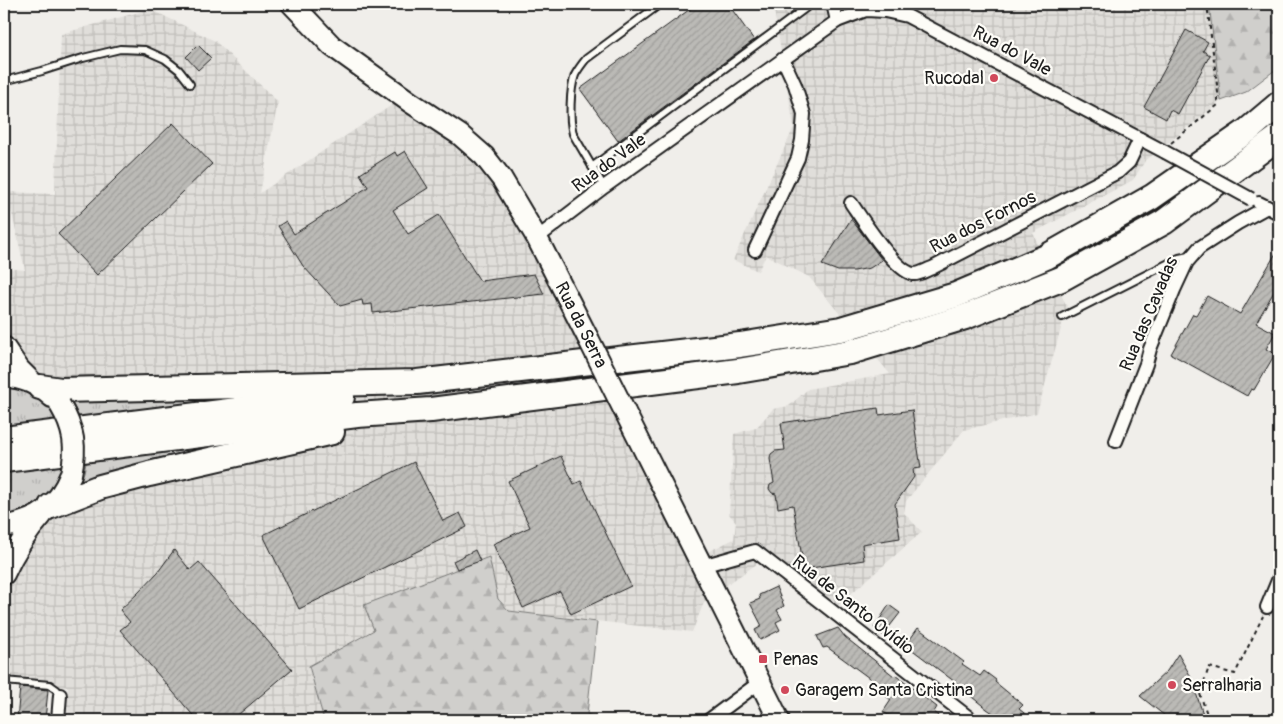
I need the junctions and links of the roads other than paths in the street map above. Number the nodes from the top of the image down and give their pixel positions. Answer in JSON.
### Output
{"nodes":[{"id":1,"x":292,"y":4,"type":"edge"},
{"id":2,"x":660,"y":4,"type":"edge"},
{"id":3,"x":811,"y":4,"type":"edge"},
{"id":4,"x":832,"y":4,"type":"edge"},
{"id":5,"x":837,"y":21,"type":"junction"},
{"id":6,"x":782,"y":59,"type":"junction"},
{"id":7,"x":4,"y":81,"type":"edge"},
{"id":8,"x":190,"y":84,"type":"dead end"},
{"id":9,"x":1279,"y":104,"type":"edge"},
{"id":10,"x":1279,"y":137,"type":"edge"},
{"id":11,"x":1140,"y":139,"type":"junction"},
{"id":12,"x":592,"y":167,"type":"junction"},
{"id":13,"x":604,"y":186,"type":"junction"},
{"id":14,"x":851,"y":203,"type":"dead end"},
{"id":15,"x":1266,"y":207,"type":"junction"},
{"id":16,"x":1279,"y":213,"type":"edge"},
{"id":17,"x":537,"y":238,"type":"junction"},
{"id":18,"x":754,"y":250,"type":"dead end"},
{"id":19,"x":1193,"y":256,"type":"junction"},
{"id":20,"x":1062,"y":317,"type":"dead end"},
{"id":21,"x":4,"y":347,"type":"edge"},
{"id":22,"x":4,"y":377,"type":"edge"},
{"id":23,"x":417,"y":382,"type":"junction"},
{"id":24,"x":37,"y":386,"type":"junction"},
{"id":25,"x":431,"y":410,"type":"junction"},
{"id":26,"x":4,"y":439,"type":"edge"},
{"id":27,"x":1116,"y":441,"type":"dead end"},
{"id":28,"x":4,"y":460,"type":"edge"},
{"id":29,"x":48,"y":509,"type":"junction"},
{"id":30,"x":4,"y":527,"type":"edge"},
{"id":31,"x":702,"y":566,"type":"junction"},
{"id":32,"x":4,"y":574,"type":"edge"},
{"id":33,"x":1279,"y":578,"type":"edge"},
{"id":34,"x":1267,"y":607,"type":"road end"},
{"id":35,"x":4,"y":681,"type":"edge"},
{"id":36,"x":760,"y":682,"type":"junction"},
{"id":37,"x":60,"y":695,"type":"joint"},
{"id":38,"x":58,"y":720,"type":"edge"},
{"id":39,"x":709,"y":720,"type":"edge"},
{"id":40,"x":780,"y":720,"type":"edge"},
{"id":41,"x":972,"y":720,"type":"edge"}],
"edges":[{"from":1,"to":17,"type":"main road","name":"Rua da Serra"},
{"from":2,"to":12,"type":"lane"},
{"from":3,"to":12,"type":"lane"},
{"from":4,"to":5,"type":"street"},
{"from":5,"to":6,"type":"street","name":"Rua do Vale"},
{"from":5,"to":11,"type":"street","name":"Rua do Vale"},
{"from":6,"to":13,"type":"street","name":"Rua do Vale"},
{"from":6,"to":18,"type":"street"},
{"from":7,"to":8,"type":"lane"},
{"from":9,"to":23,"type":"highway"},
{"from":10,"to":25,"type":"highway"},
{"from":11,"to":14,"type":"street","name":"Rua dos Fornos"},
{"from":11,"to":15,"type":"street","name":"Rua do Vale","bridge":true},
{"from":12,"to":13,"type":"lane"},
{"from":13,"to":17,"type":"street","name":"Rua do Vale"},
{"from":15,"to":16,"type":"street","name":"Rua do Vale"},
{"from":15,"to":19,"type":"street","name":"Rua das Cavadas"},
{"from":17,"to":31,"type":"main road","name":"Rua da Serra","bridge":true},
{"from":19,"to":20,"type":"lane"},
{"from":19,"to":27,"type":"street","name":"Rua das Cavadas"},
{"from":21,"to":24,"type":"main road"},
{"from":22,"to":24,"type":"main road"},
{"from":23,"to":24,"type":"highway"},
{"from":23,"to":26,"type":"highway"},
{"from":24,"to":29,"type":"main road","bridge":true},
{"from":25,"to":28,"type":"highway"},
{"from":25,"to":29,"type":"highway"},
{"from":29,"to":30,"type":"main road"},
{"from":29,"to":32,"type":"main road"},
{"from":31,"to":36,"type":"main road","name":"Rua da Serra"},
{"from":31,"to":41,"type":"street","name":"Rua de Santo Ovídio"},
{"from":33,"to":34,"type":"street"},
{"from":35,"to":37,"type":"lane"},
{"from":36,"to":39,"type":"street"},
{"from":36,"to":40,"type":"main road","name":"Rua da Serra"},
{"from":37,"to":38,"type":"street"}]}
